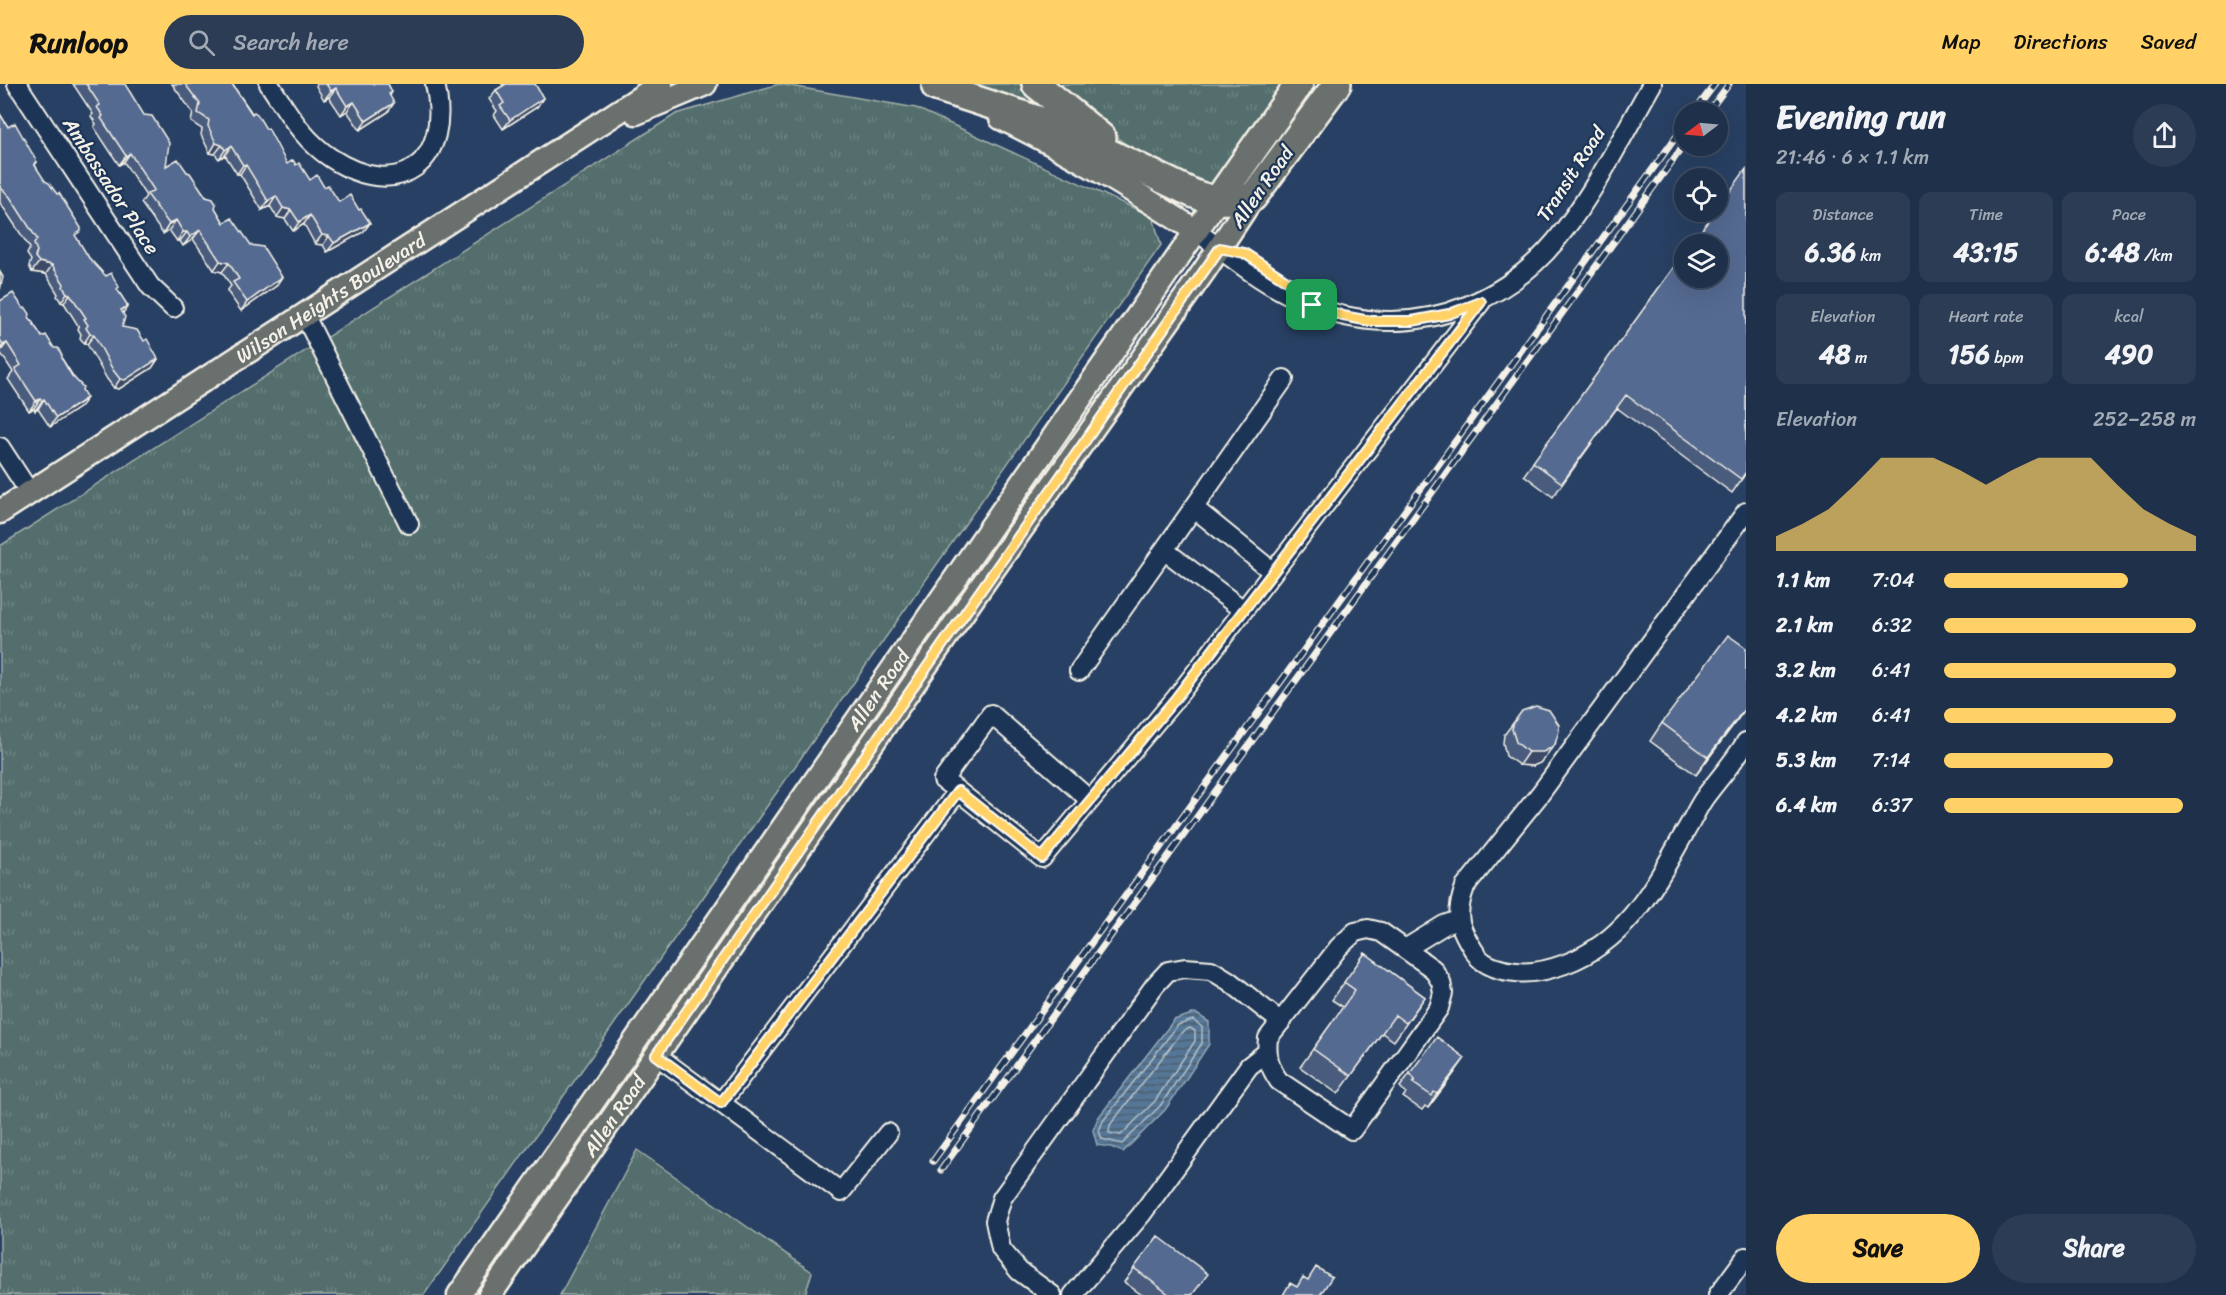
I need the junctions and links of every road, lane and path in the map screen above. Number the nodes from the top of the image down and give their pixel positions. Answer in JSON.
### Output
{"nodes":[{"id":1,"x":17,"y":84,"type":"edge"},
{"id":2,"x":269,"y":84,"type":"edge"},
{"id":3,"x":435,"y":84,"type":"edge"},
{"id":4,"x":661,"y":84,"type":"edge"},
{"id":5,"x":705,"y":84,"type":"edge"},
{"id":6,"x":1036,"y":84,"type":"edge"},
{"id":7,"x":1299,"y":84,"type":"edge"},
{"id":8,"x":1337,"y":84,"type":"edge"},
{"id":9,"x":1652,"y":84,"type":"edge"},
{"id":10,"x":928,"y":86,"type":"edge"},
{"id":11,"x":579,"y":137,"type":"junction"},
{"id":12,"x":1142,"y":169,"type":"junction"},
{"id":13,"x":1253,"y":197,"type":"junction"},
{"id":14,"x":1217,"y":201,"type":"junction"},
{"id":15,"x":1196,"y":231,"type":"junction"},
{"id":16,"x":1220,"y":248,"type":"junction"},
{"id":17,"x":1481,"y":302,"type":"junction"},
{"id":18,"x":173,"y":308,"type":"dead end"},
{"id":19,"x":305,"y":316,"type":"junction"},
{"id":20,"x":1284,"y":379,"type":"dead end"},
{"id":21,"x":0,"y":447,"type":"edge"},
{"id":22,"x":30,"y":493,"type":"junction"},
{"id":23,"x":1194,"y":508,"type":"junction"},
{"id":24,"x":0,"y":512,"type":"edge"},
{"id":25,"x":1746,"y":512,"type":"edge"},
{"id":26,"x":408,"y":524,"type":"dead end"},
{"id":27,"x":1164,"y":550,"type":"junction"},
{"id":28,"x":1273,"y":572,"type":"junction"},
{"id":29,"x":1244,"y":610,"type":"junction"},
{"id":30,"x":1079,"y":671,"type":"dead end"},
{"id":31,"x":1746,"y":742,"type":"edge"},
{"id":32,"x":958,"y":791,"type":"junction"},
{"id":33,"x":1090,"y":800,"type":"junction"},
{"id":34,"x":1458,"y":920,"type":"junction"},
{"id":35,"x":1405,"y":949,"type":"junction"},
{"id":36,"x":1281,"y":1022,"type":"junction"},
{"id":37,"x":1267,"y":1052,"type":"junction"},
{"id":38,"x":656,"y":1055,"type":"junction"},
{"id":39,"x":721,"y":1103,"type":"junction"},
{"id":40,"x":888,"y":1133,"type":"dead end"},
{"id":41,"x":1746,"y":1257,"type":"edge"},
{"id":42,"x":459,"y":1295,"type":"edge"},
{"id":43,"x":490,"y":1295,"type":"edge"},
{"id":44,"x":1052,"y":1295,"type":"edge"},
{"id":45,"x":1073,"y":1295,"type":"edge"},
{"id":46,"x":1719,"y":1295,"type":"edge"}],
"edges":[{"from":1,"to":18,"type":"street","name":"Ambassador Place"},
{"from":2,"to":3,"type":"street"},
{"from":4,"to":11,"type":"main road","name":"Wilson Heights Boulevard"},
{"from":5,"to":11,"type":"main road"},
{"from":6,"to":12,"type":"highway"},
{"from":7,"to":14,"type":"highway","name":"Allen Road"},
{"from":8,"to":13,"type":"highway","name":"Allen Road"},
{"from":9,"to":17,"type":"street","name":"Transit Road"},
{"from":10,"to":12,"type":"highway"},
{"from":10,"to":15,"type":"main road"},
{"from":11,"to":19,"type":"main road","name":"Wilson Heights Boulevard"},
{"from":12,"to":14,"type":"highway"},
{"from":13,"to":14,"type":"highway"},
{"from":13,"to":16,"type":"main road","name":"Allen Road"},
{"from":14,"to":15,"type":"main road","name":"Allen Road"},
{"from":15,"to":16,"type":"street","name":"Transit Road"},
{"from":15,"to":42,"type":"main road","name":"Allen Road"},
{"from":16,"to":17,"type":"street","name":"Transit Road"},
{"from":16,"to":38,"type":"main road","name":"Allen Road"},
{"from":17,"to":28,"type":"street"},
{"from":19,"to":22,"type":"main road","name":"Wilson Heights Boulevard"},
{"from":19,"to":26,"type":"street"},
{"from":20,"to":23,"type":"street"},
{"from":21,"to":22,"type":"street"},
{"from":22,"to":24,"type":"main road","name":"Wilson Heights Boulevard"},
{"from":23,"to":27,"type":"street"},
{"from":23,"to":28,"type":"street"},
{"from":25,"to":34,"type":"street"},
{"from":27,"to":29,"type":"street"},
{"from":27,"to":30,"type":"street"},
{"from":28,"to":29,"type":"street"},
{"from":29,"to":33,"type":"street"},
{"from":31,"to":34,"type":"street"},
{"from":32,"to":33,"type":"street"},
{"from":32,"to":33,"type":"street"},
{"from":32,"to":39,"type":"street"},
{"from":34,"to":35,"type":"street"},
{"from":35,"to":36,"type":"street"},
{"from":35,"to":37,"type":"street"},
{"from":36,"to":37,"type":"street"},
{"from":36,"to":44,"type":"street"},
{"from":37,"to":45,"type":"street"},
{"from":38,"to":39,"type":"street"},
{"from":38,"to":43,"type":"main road","name":"Allen Road"},
{"from":39,"to":40,"type":"street"},
{"from":41,"to":46,"type":"street"}]}
